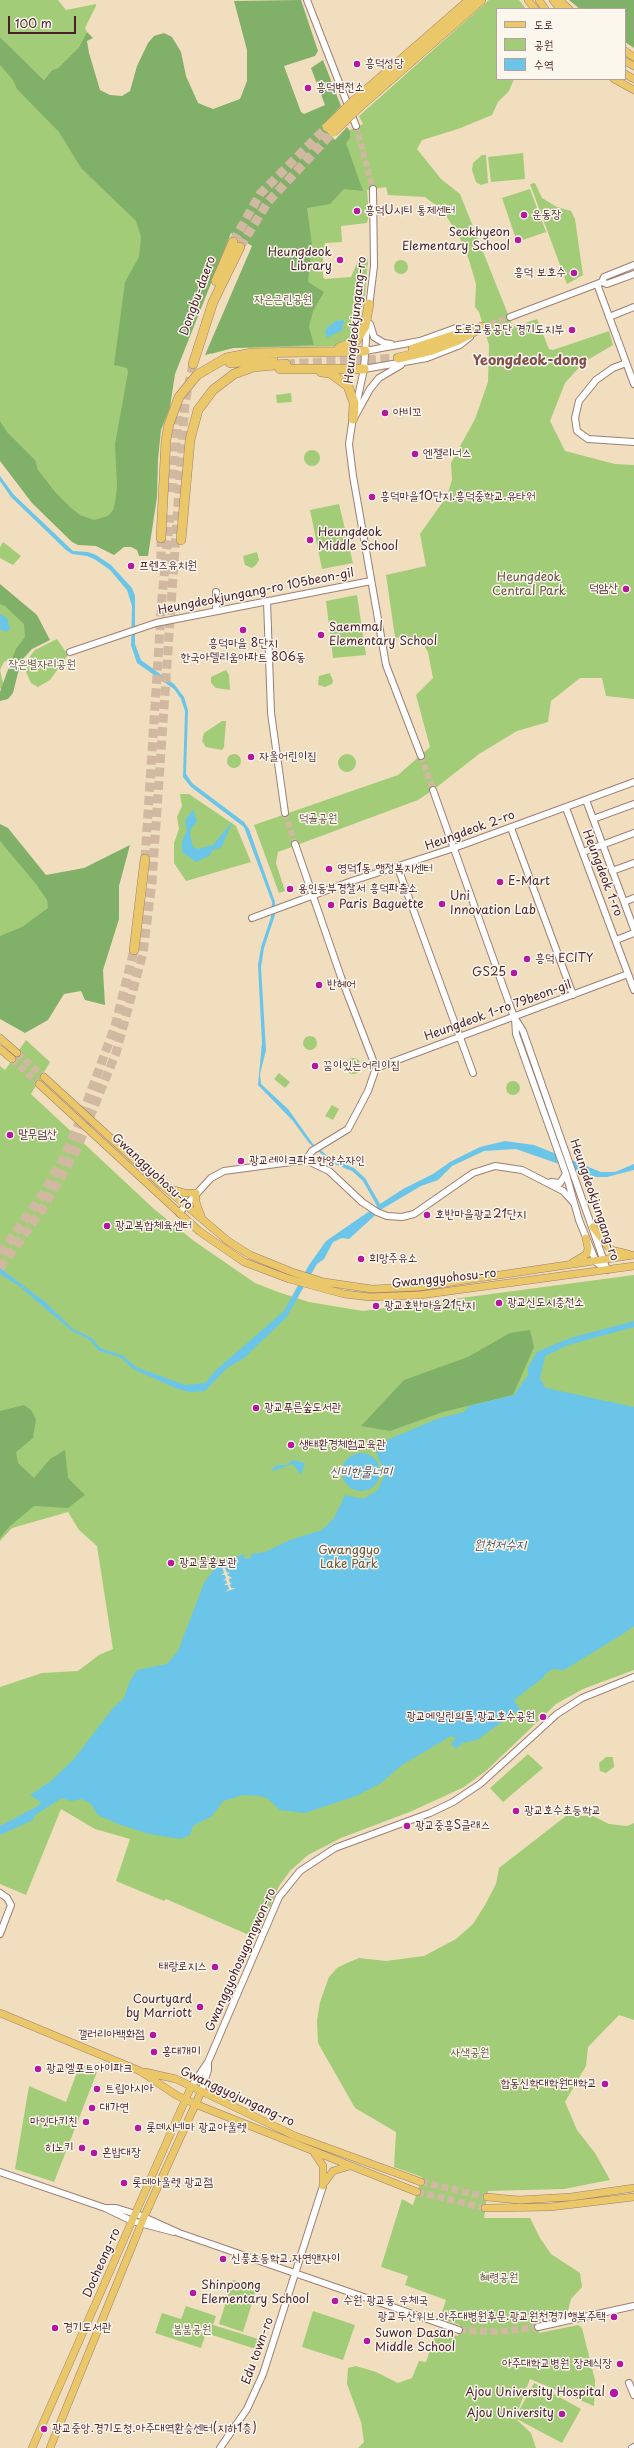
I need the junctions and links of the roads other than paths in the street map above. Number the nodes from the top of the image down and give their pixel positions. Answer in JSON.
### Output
{"nodes":[{"id":1,"x":307,"y":0,"type":"edge"},
{"id":2,"x":470,"y":0,"type":"edge"},
{"id":3,"x":481,"y":0,"type":"edge"},
{"id":4,"x":528,"y":0,"type":"edge"},
{"id":5,"x":539,"y":0,"type":"edge"},
{"id":6,"x":553,"y":0,"type":"edge"},
{"id":7,"x":559,"y":0,"type":"edge"},
{"id":8,"x":534,"y":8,"type":"edge"},
{"id":9,"x":545,"y":8,"type":"edge"},
{"id":10,"x":559,"y":8,"type":"edge"},
{"id":11,"x":568,"y":8,"type":"edge"},
{"id":12,"x":426,"y":44,"type":"junction"},
{"id":13,"x":616,"y":80,"type":"edge"},
{"id":14,"x":634,"y":90,"type":"edge"},
{"id":15,"x":356,"y":126,"type":"tunnel mouth"},
{"id":16,"x":330,"y":129,"type":"tunnel mouth"},
{"id":17,"x":373,"y":189,"type":"tunnel mouth"},
{"id":18,"x":237,"y":244,"type":"tunnel mouth"},
{"id":19,"x":634,"y":265,"type":"edge"},
{"id":20,"x":634,"y":274,"type":"edge"},
{"id":21,"x":599,"y":283,"type":"junction"},
{"id":22,"x":369,"y":304,"type":"junction"},
{"id":23,"x":634,"y":307,"type":"edge"},
{"id":24,"x":510,"y":317,"type":"tunnel mouth"},
{"id":25,"x":609,"y":317,"type":"junction"},
{"id":26,"x":482,"y":327,"type":"joint"},
{"id":27,"x":365,"y":351,"type":"junction"},
{"id":28,"x":311,"y":352,"type":"junction"},
{"id":29,"x":399,"y":352,"type":"junction"},
{"id":30,"x":417,"y":360,"type":"junction"},
{"id":31,"x":191,"y":362,"type":"tunnel mouth"},
{"id":32,"x":626,"y":363,"type":"junction"},
{"id":33,"x":289,"y":364,"type":"junction"},
{"id":34,"x":364,"y":369,"type":"junction"},
{"id":35,"x":634,"y":384,"type":"edge"},
{"id":36,"x":353,"y":419,"type":"junction"},
{"id":37,"x":170,"y":424,"type":"junction"},
{"id":38,"x":634,"y":442,"type":"edge"},
{"id":39,"x":161,"y":538,"type":"tunnel mouth"},
{"id":40,"x":181,"y":540,"type":"dead end"},
{"id":41,"x":371,"y":581,"type":"junction"},
{"id":42,"x":216,"y":592,"type":"dead end"},
{"id":43,"x":267,"y":602,"type":"junction"},
{"id":44,"x":216,"y":611,"type":"junction"},
{"id":45,"x":70,"y":652,"type":"dead end"},
{"id":46,"x":421,"y":756,"type":"tunnel mouth"},
{"id":47,"x":634,"y":782,"type":"edge"},
{"id":48,"x":433,"y":790,"type":"tunnel mouth"},
{"id":49,"x":586,"y":800,"type":"junction"},
{"id":50,"x":634,"y":804,"type":"edge"},
{"id":51,"x":566,"y":808,"type":"junction"},
{"id":52,"x":285,"y":813,"type":"tunnel mouth"},
{"id":53,"x":593,"y":819,"type":"junction"},
{"id":54,"x":511,"y":828,"type":"junction"},
{"id":55,"x":634,"y":834,"type":"edge"},
{"id":56,"x":296,"y":844,"type":"tunnel mouth"},
{"id":57,"x":603,"y":845,"type":"junction"},
{"id":58,"x":454,"y":848,"type":"junction"},
{"id":59,"x":583,"y":852,"type":"junction"},
{"id":60,"x":145,"y":859,"type":"tunnel mouth"},
{"id":61,"x":634,"y":863,"type":"edge"},
{"id":62,"x":398,"y":868,"type":"junction"},
{"id":63,"x":612,"y":871,"type":"junction"},
{"id":64,"x":312,"y":895,"type":"junction"},
{"id":65,"x":634,"y":898,"type":"edge"},
{"id":66,"x":624,"y":902,"type":"junction"},
{"id":67,"x":252,"y":918,"type":"dead end"},
{"id":68,"x":634,"y":929,"type":"edge"},
{"id":69,"x":634,"y":934,"type":"edge"},
{"id":70,"x":616,"y":940,"type":"junction"},
{"id":71,"x":134,"y":950,"type":"tunnel mouth"},
{"id":72,"x":628,"y":974,"type":"junction"},
{"id":73,"x":634,"y":990,"type":"edge"},
{"id":74,"x":573,"y":995,"type":"junction"},
{"id":75,"x":514,"y":1017,"type":"junction"},
{"id":76,"x":460,"y":1037,"type":"junction"},
{"id":77,"x":0,"y":1038,"type":"edge"},
{"id":78,"x":0,"y":1049,"type":"edge"},
{"id":79,"x":17,"y":1053,"type":"tunnel mouth"},
{"id":80,"x":12,"y":1059,"type":"tunnel mouth"},
{"id":81,"x":376,"y":1068,"type":"junction"},
{"id":82,"x":473,"y":1073,"type":"dead end"},
{"id":83,"x":44,"y":1077,"type":"tunnel mouth"},
{"id":84,"x":39,"y":1084,"type":"tunnel mouth"},
{"id":85,"x":306,"y":1160,"type":"junction"},
{"id":86,"x":566,"y":1174,"type":"junction"},
{"id":87,"x":538,"y":1178,"type":"junction"},
{"id":88,"x":163,"y":1186,"type":"junction"},
{"id":89,"x":196,"y":1193,"type":"junction"},
{"id":90,"x":574,"y":1203,"type":"junction"},
{"id":91,"x":186,"y":1206,"type":"junction"},
{"id":92,"x":179,"y":1213,"type":"junction"},
{"id":93,"x":203,"y":1221,"type":"junction"},
{"id":94,"x":593,"y":1227,"type":"junction"},
{"id":95,"x":586,"y":1238,"type":"junction"},
{"id":96,"x":634,"y":1255,"type":"edge"},
{"id":97,"x":604,"y":1260,"type":"junction"},
{"id":98,"x":596,"y":1262,"type":"junction"},
{"id":99,"x":566,"y":1266,"type":"junction"},
{"id":100,"x":634,"y":1266,"type":"edge"},
{"id":101,"x":607,"y":1270,"type":"junction"},
{"id":102,"x":291,"y":1276,"type":"junction"},
{"id":103,"x":321,"y":1285,"type":"junction"},
{"id":104,"x":634,"y":1677,"type":"edge"},
{"id":105,"x":0,"y":1893,"type":"edge"},
{"id":106,"x":0,"y":1934,"type":"edge"},
{"id":107,"x":0,"y":2013,"type":"edge"},
{"id":108,"x":208,"y":2062,"type":"junction"},
{"id":109,"x":140,"y":2071,"type":"junction"},
{"id":110,"x":191,"y":2087,"type":"junction"},
{"id":111,"x":200,"y":2092,"type":"junction"},
{"id":112,"x":186,"y":2100,"type":"junction"},
{"id":113,"x":195,"y":2104,"type":"junction"},
{"id":114,"x":313,"y":2152,"type":"junction"},
{"id":115,"x":350,"y":2166,"type":"junction"},
{"id":116,"x":0,"y":2172,"type":"edge"},
{"id":117,"x":421,"y":2182,"type":"tunnel mouth"},
{"id":118,"x":323,"y":2186,"type":"junction"},
{"id":119,"x":634,"y":2188,"type":"edge"},
{"id":120,"x":417,"y":2192,"type":"tunnel mouth"},
{"id":121,"x":487,"y":2197,"type":"tunnel mouth"},
{"id":122,"x":634,"y":2197,"type":"edge"},
{"id":123,"x":105,"y":2208,"type":"junction"},
{"id":124,"x":485,"y":2208,"type":"tunnel mouth"},
{"id":125,"x":135,"y":2214,"type":"junction"},
{"id":126,"x":143,"y":2220,"type":"junction"},
{"id":127,"x":132,"y":2221,"type":"junction"},
{"id":128,"x":296,"y":2273,"type":"junction"},
{"id":129,"x":634,"y":2306,"type":"edge"},
{"id":130,"x":538,"y":2327,"type":"tunnel mouth"},
{"id":131,"x":459,"y":2330,"type":"tunnel mouth"},
{"id":132,"x":629,"y":2383,"type":"dead end"},
{"id":133,"x":634,"y":2395,"type":"edge"},
{"id":134,"x":32,"y":2448,"type":"edge"},
{"id":135,"x":50,"y":2448,"type":"edge"},
{"id":136,"x":220,"y":2448,"type":"edge"}],
"edges":[{"from":1,"to":15,"type":"street"},
{"from":2,"to":12,"type":"highway"},
{"from":3,"to":12,"type":"highway"},
{"from":4,"to":8,"type":"main road"},
{"from":5,"to":9,"type":"main road"},
{"from":6,"to":10,"type":"main road"},
{"from":7,"to":11,"type":"main road"},
{"from":12,"to":16,"type":"highway","bridge":true},
{"from":13,"to":14,"type":"main road"},
{"from":17,"to":22,"type":"street","name":"Heungdeokjungang-ro"},
{"from":18,"to":31,"type":"highway","name":"Dongbu-daero"},
{"from":19,"to":21,"type":"street"},
{"from":20,"to":21,"type":"street"},
{"from":21,"to":24,"type":"street"},
{"from":21,"to":25,"type":"street"},
{"from":22,"to":27,"type":"street","name":"Heungdeokjungang-ro"},
{"from":22,"to":28,"type":"highway"},
{"from":22,"to":29,"type":"street"},
{"from":23,"to":25,"type":"street"},
{"from":25,"to":32,"type":"street"},
{"from":26,"to":29,"type":"highway"},
{"from":26,"to":30,"type":"street"},
{"from":27,"to":28,"type":"highway"},
{"from":27,"to":29,"type":"street"},
{"from":27,"to":34,"type":"street","name":"Heungdeokjungang-ro"},
{"from":28,"to":37,"type":"highway"},
{"from":30,"to":34,"type":"street"},
{"from":30,"to":36,"type":"street"},
{"from":32,"to":35,"type":"street"},
{"from":32,"to":38,"type":"street"},
{"from":33,"to":34,"type":"highway"},
{"from":33,"to":36,"type":"highway"},
{"from":33,"to":37,"type":"highway"},
{"from":33,"to":40,"type":"highway"},
{"from":34,"to":36,"type":"street","name":"Heungdeokjungang-ro"},
{"from":36,"to":41,"type":"street","name":"Heungdeokjungang-ro"},
{"from":37,"to":39,"type":"highway"},
{"from":41,"to":43,"type":"street","name":"Heungdeokjungang-ro 105beon-gil"},
{"from":41,"to":46,"type":"street","name":"Heungdeokjungang-ro"},
{"from":42,"to":44,"type":"street"},
{"from":43,"to":44,"type":"street","name":"Heungdeokjungang-ro 105beon-gil"},
{"from":43,"to":52,"type":"street"},
{"from":44,"to":45,"type":"street","name":"Heungdeokjungang-ro 105beon-gil"},
{"from":47,"to":49,"type":"street","name":"Heungdeok 2-ro"},
{"from":48,"to":58,"type":"street","name":"Heungdeokjungang-ro"},
{"from":49,"to":51,"type":"street","name":"Heungdeok 2-ro"},
{"from":49,"to":53,"type":"street"},
{"from":50,"to":53,"type":"street"},
{"from":51,"to":54,"type":"street","name":"Heungdeok 2-ro"},
{"from":51,"to":59,"type":"street","name":"Heungdeok 1-ro"},
{"from":53,"to":57,"type":"street"},
{"from":54,"to":58,"type":"street","name":"Heungdeok 2-ro"},
{"from":54,"to":74,"type":"street"},
{"from":55,"to":57,"type":"street"},
{"from":56,"to":64,"type":"street"},
{"from":57,"to":59,"type":"street"},
{"from":57,"to":63,"type":"street"},
{"from":58,"to":62,"type":"street","name":"Heungdeok 2-ro"},
{"from":58,"to":75,"type":"street","name":"Heungdeokjungang-ro"},
{"from":59,"to":70,"type":"street","name":"Heungdeok 1-ro"},
{"from":60,"to":71,"type":"highway"},
{"from":61,"to":63,"type":"street"},
{"from":62,"to":64,"type":"street","name":"Heungdeok 2-ro"},
{"from":62,"to":76,"type":"street"},
{"from":63,"to":66,"type":"street"},
{"from":64,"to":67,"type":"street","name":"Heungdeok 2-ro"},
{"from":64,"to":81,"type":"street"},
{"from":65,"to":66,"type":"street"},
{"from":66,"to":68,"type":"street"},
{"from":69,"to":70,"type":"street"},
{"from":70,"to":72,"type":"street","name":"Heungdeok 1-ro"},
{"from":72,"to":73,"type":"street","name":"Heungdeok 1-ro"},
{"from":72,"to":74,"type":"street","name":"Heungdeok 1-ro 79beon-gil"},
{"from":74,"to":75,"type":"street","name":"Heungdeok 1-ro 79beon-gil"},
{"from":75,"to":76,"type":"street","name":"Heungdeok 1-ro 79beon-gil"},
{"from":75,"to":86,"type":"street","name":"Heungdeokjungang-ro"},
{"from":75,"to":94,"type":"street","name":"Heungdeokjungang-ro"},
{"from":76,"to":81,"type":"street","name":"Heungdeok 1-ro 79beon-gil"},
{"from":76,"to":82,"type":"street"},
{"from":77,"to":79,"type":"main road"},
{"from":78,"to":80,"type":"main road"},
{"from":81,"to":85,"type":"street"},
{"from":83,"to":88,"type":"main road","name":"Gwanggyohosu-ro"},
{"from":84,"to":92,"type":"main road","name":"Gwanggyohosu-ro"},
{"from":85,"to":87,"type":"street"},
{"from":85,"to":89,"type":"street"},
{"from":86,"to":87,"type":"street"},
{"from":86,"to":90,"type":"street","name":"Heungdeokjungang-ro"},
{"from":87,"to":90,"type":"street"},
{"from":88,"to":89,"type":"main road"},
{"from":88,"to":91,"type":"main road","name":"Gwanggyohosu-ro"},
{"from":89,"to":91,"type":"street"},
{"from":89,"to":93,"type":"main road"},
{"from":90,"to":95,"type":"street","name":"Heungdeokjungang-ro"},
{"from":91,"to":92,"type":"street"},
{"from":91,"to":93,"type":"main road","name":"Gwanggyohosu-ro"},
{"from":92,"to":102,"type":"main road","name":"Gwanggyohosu-ro"},
{"from":93,"to":102,"type":"main road","name":"Gwanggyohosu-ro"},
{"from":94,"to":96,"type":"main road"},
{"from":94,"to":97,"type":"street","name":"Heungdeokjungang-ro"},
{"from":95,"to":98,"type":"street","name":"Heungdeokjungang-ro"},
{"from":95,"to":99,"type":"main road"},
{"from":96,"to":97,"type":"main road","name":"Gwanggyohosu-ro"},
{"from":97,"to":98,"type":"main road","name":"Gwanggyohosu-ro"},
{"from":97,"to":101,"type":"street","name":"Heungdeokjungang-ro"},
{"from":98,"to":99,"type":"main road","name":"Gwanggyohosu-ro"},
{"from":98,"to":101,"type":"street","name":"Heungdeokjungang-ro"},
{"from":99,"to":103,"type":"main road","name":"Gwanggyohosu-ro"},
{"from":100,"to":101,"type":"main road","name":"Gwanggyohosu-ro"},
{"from":101,"to":103,"type":"main road","name":"Gwanggyohosu-ro"},
{"from":102,"to":103,"type":"main road","name":"Gwanggyohosu-ro"},
{"from":104,"to":108,"type":"street","name":"Gwanggyohosugongwon-ro"},
{"from":105,"to":106,"type":"street"},
{"from":107,"to":109,"type":"main road","name":"Gwanggyojungang-ro"},
{"from":108,"to":110,"type":"street","name":"Gwanggyohosugongwon-ro"},
{"from":108,"to":111,"type":"street"},
{"from":109,"to":110,"type":"main road","name":"Gwanggyojungang-ro"},
{"from":109,"to":112,"type":"main road","name":"Gwanggyojungang-ro"},
{"from":110,"to":111,"type":"main road","name":"Gwanggyojungang-ro"},
{"from":110,"to":112,"type":"main road","name":"Docheong-ro"},
{"from":111,"to":113,"type":"main road","name":"Docheong-ro"},
{"from":111,"to":117,"type":"main road","name":"Gwanggyojungang-ro"},
{"from":112,"to":113,"type":"main road","name":"Gwanggyojungang-ro"},
{"from":112,"to":125,"type":"main road","name":"Docheong-ro"},
{"from":113,"to":114,"type":"main road","name":"Gwanggyojungang-ro"},
{"from":113,"to":126,"type":"main road","name":"Docheong-ro"},
{"from":114,"to":115,"type":"main road","name":"Gwanggyojungang-ro"},
{"from":114,"to":118,"type":"main road"},
{"from":115,"to":118,"type":"main road"},
{"from":115,"to":120,"type":"main road","name":"Gwanggyojungang-ro"},
{"from":116,"to":123,"type":"street"},
{"from":118,"to":128,"type":"street","name":"Edu town-ro"},
{"from":119,"to":121,"type":"main road"},
{"from":122,"to":124,"type":"main road"},
{"from":123,"to":125,"type":"street"},
{"from":123,"to":127,"type":"street"},
{"from":125,"to":126,"type":"street"},
{"from":125,"to":127,"type":"main road","name":"Docheong-ro"},
{"from":126,"to":127,"type":"street"},
{"from":126,"to":128,"type":"street"},
{"from":126,"to":135,"type":"main road","name":"Docheong-ro"},
{"from":127,"to":134,"type":"main road","name":"Docheong-ro"},
{"from":128,"to":131,"type":"street"},
{"from":128,"to":136,"type":"street","name":"Edu town-ro"},
{"from":129,"to":130,"type":"street"},
{"from":132,"to":133,"type":"street"}]}
